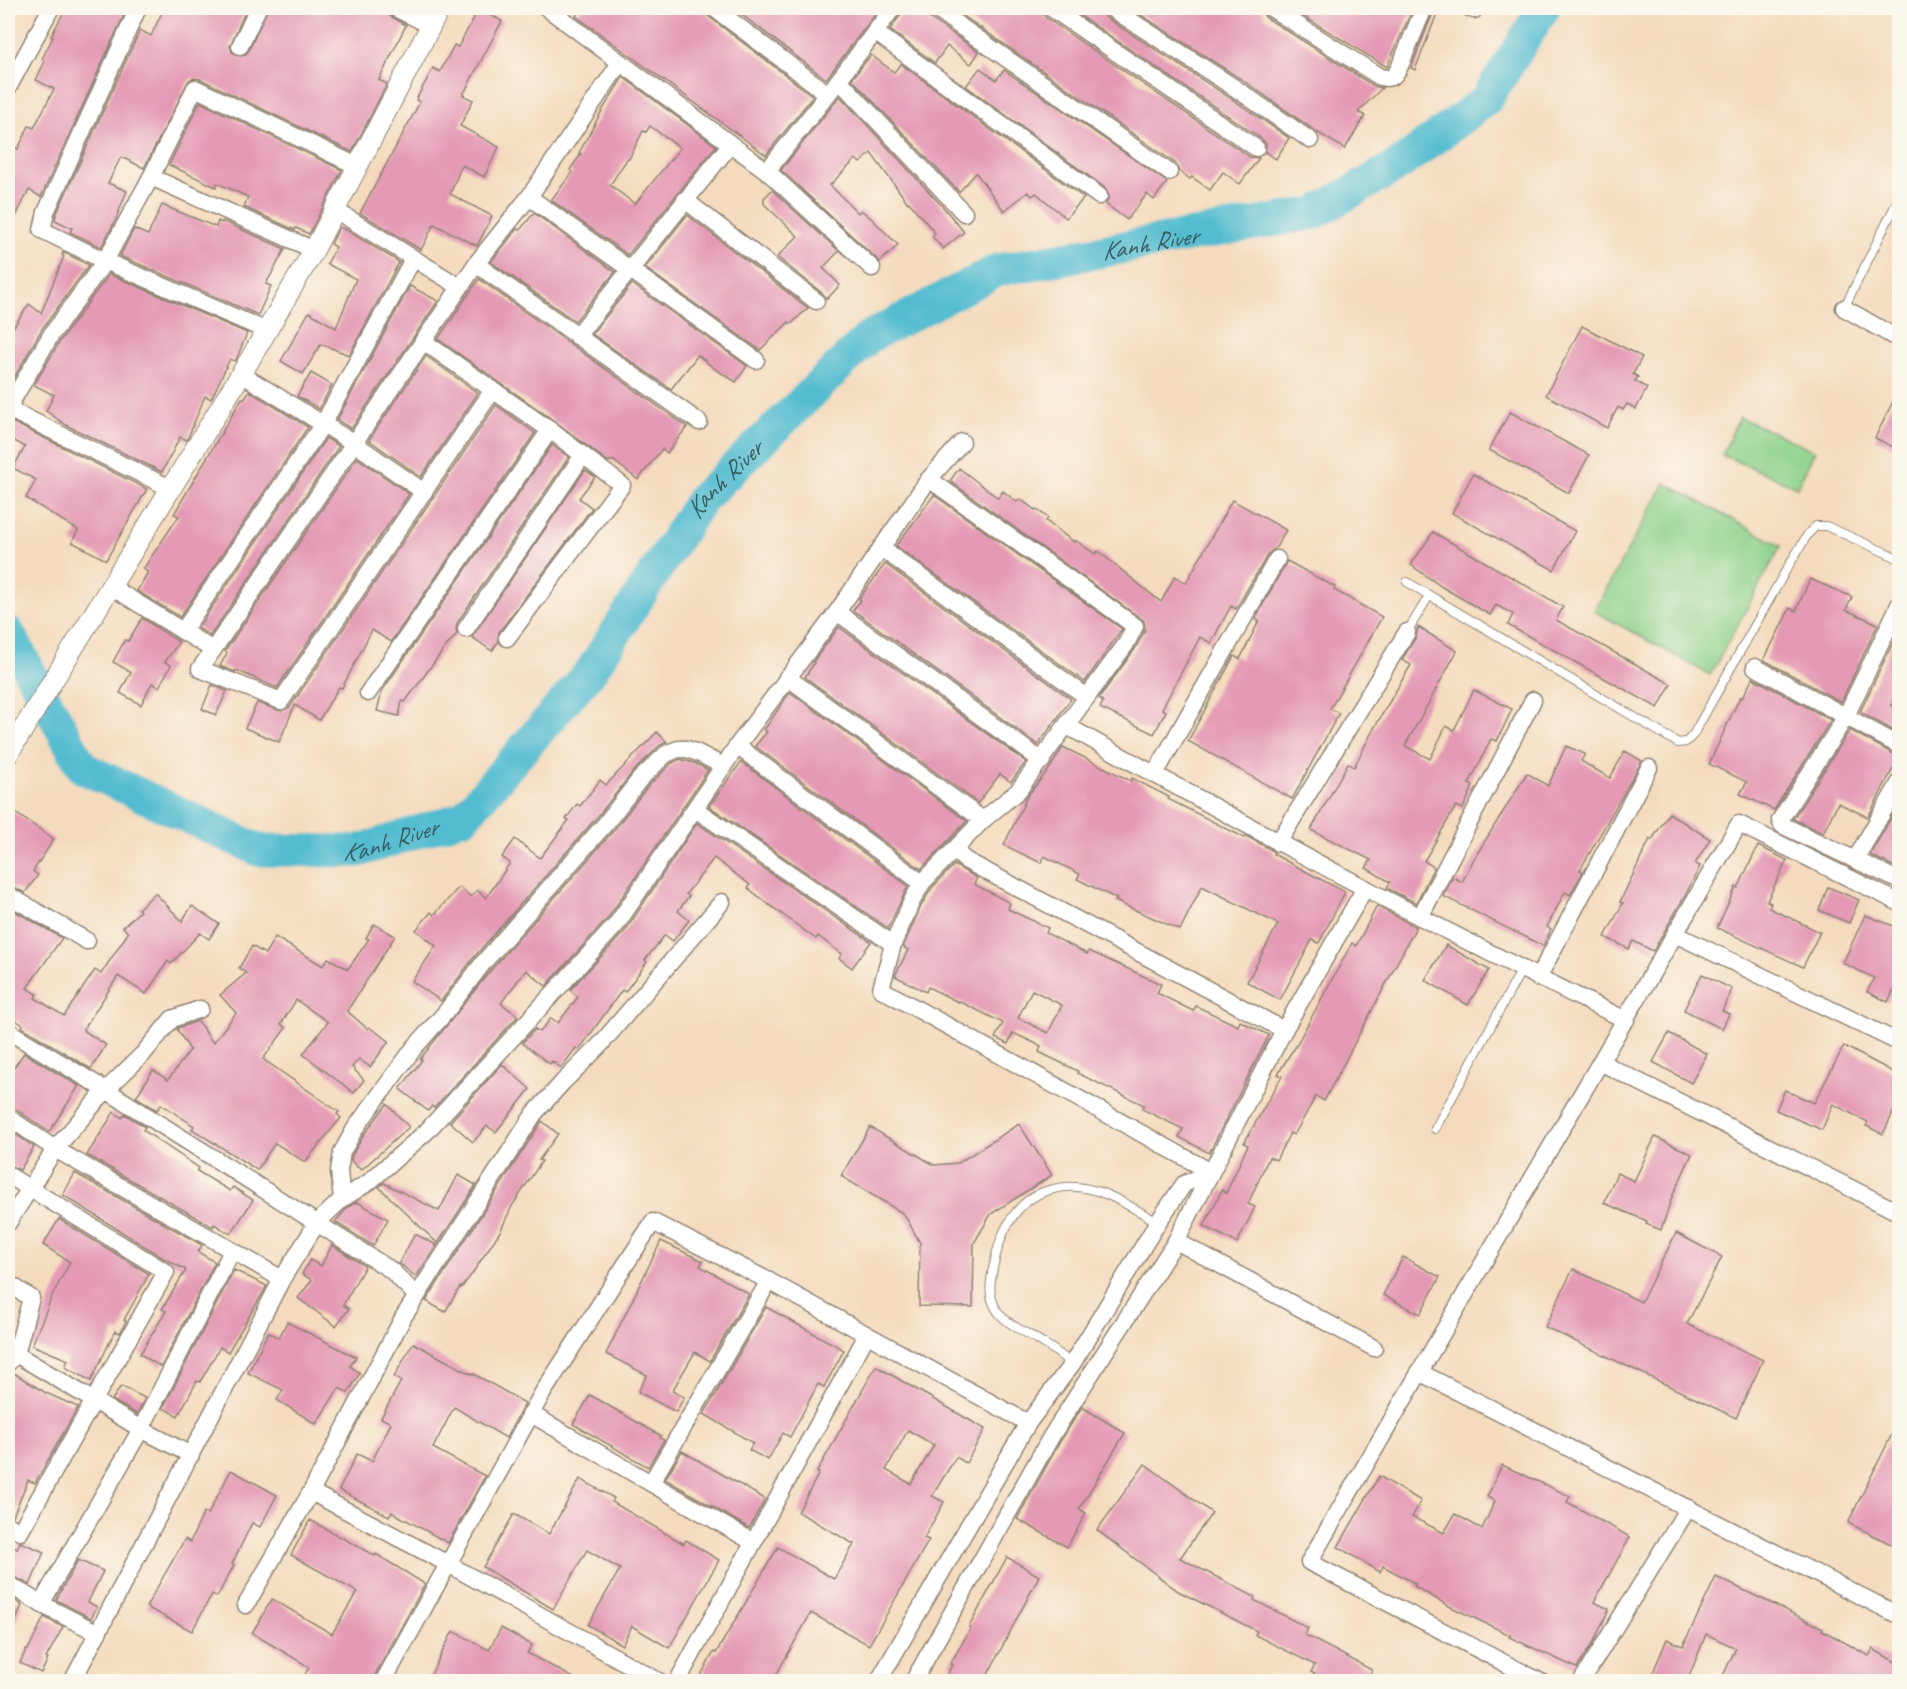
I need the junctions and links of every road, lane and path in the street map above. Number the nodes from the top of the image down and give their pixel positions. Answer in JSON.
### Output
{"nodes":[{"id":1,"x":51,"y":8,"type":"edge"},
{"id":2,"x":138,"y":8,"type":"edge"},
{"id":3,"x":258,"y":8,"type":"edge"},
{"id":4,"x":395,"y":8,"type":"edge"},
{"id":5,"x":440,"y":8,"type":"edge"},
{"id":6,"x":547,"y":8,"type":"edge"},
{"id":7,"x":714,"y":8,"type":"edge"},
{"id":8,"x":893,"y":8,"type":"edge"},
{"id":9,"x":934,"y":8,"type":"edge"},
{"id":10,"x":1050,"y":8,"type":"edge"},
{"id":11,"x":1111,"y":8,"type":"edge"},
{"id":12,"x":1271,"y":8,"type":"edge"},
{"id":13,"x":1424,"y":8,"type":"edge"},
{"id":14,"x":430,"y":25,"type":"junction"},
{"id":15,"x":875,"y":32,"type":"junction"},
{"id":16,"x":240,"y":46,"type":"dead end"},
{"id":17,"x":620,"y":63,"type":"junction"},
{"id":18,"x":839,"y":80,"type":"junction"},
{"id":19,"x":8,"y":88,"type":"edge"},
{"id":20,"x":828,"y":94,"type":"junction"},
{"id":21,"x":1310,"y":140,"type":"dead end"},
{"id":22,"x":730,"y":145,"type":"junction"},
{"id":23,"x":1256,"y":148,"type":"dead end"},
{"id":24,"x":357,"y":166,"type":"junction"},
{"id":25,"x":767,"y":171,"type":"junction"},
{"id":26,"x":1168,"y":172,"type":"dead end"},
{"id":27,"x":151,"y":177,"type":"junction"},
{"id":28,"x":1099,"y":196,"type":"dead end"},
{"id":29,"x":1899,"y":196,"type":"edge"},
{"id":30,"x":529,"y":197,"type":"junction"},
{"id":31,"x":685,"y":200,"type":"junction"},
{"id":32,"x":335,"y":210,"type":"junction"},
{"id":33,"x":964,"y":213,"type":"dead end"},
{"id":34,"x":314,"y":250,"type":"junction"},
{"id":35,"x":413,"y":259,"type":"junction"},
{"id":36,"x":105,"y":261,"type":"junction"},
{"id":37,"x":476,"y":264,"type":"junction"},
{"id":38,"x":872,"y":268,"type":"dead end"},
{"id":39,"x":629,"y":269,"type":"junction"},
{"id":40,"x":460,"y":287,"type":"junction"},
{"id":41,"x":816,"y":301,"type":"dead end"},
{"id":42,"x":1844,"y":308,"type":"joint"},
{"id":43,"x":265,"y":330,"type":"junction"},
{"id":44,"x":577,"y":336,"type":"junction"},
{"id":45,"x":1899,"y":340,"type":"edge"},
{"id":46,"x":423,"y":341,"type":"junction"},
{"id":47,"x":756,"y":360,"type":"dead end"},
{"id":48,"x":241,"y":374,"type":"junction"},
{"id":49,"x":493,"y":390,"type":"junction"},
{"id":50,"x":8,"y":408,"type":"edge"},
{"id":51,"x":699,"y":422,"type":"dead end"},
{"id":52,"x":322,"y":423,"type":"junction"},
{"id":53,"x":550,"y":430,"type":"junction"},
{"id":54,"x":962,"y":442,"type":"dead end"},
{"id":55,"x":354,"y":443,"type":"junction"},
{"id":56,"x":583,"y":455,"type":"junction"},
{"id":57,"x":929,"y":478,"type":"junction"},
{"id":58,"x":170,"y":488,"type":"junction"},
{"id":59,"x":424,"y":492,"type":"junction"},
{"id":60,"x":881,"y":548,"type":"junction"},
{"id":61,"x":1277,"y":559,"type":"dead end"},
{"id":62,"x":1899,"y":559,"type":"edge"},
{"id":63,"x":1407,"y":582,"type":"dead end"},
{"id":64,"x":110,"y":586,"type":"junction"},
{"id":65,"x":1429,"y":596,"type":"junction"},
{"id":66,"x":1899,"y":603,"type":"edge"},
{"id":67,"x":837,"y":612,"type":"junction"},
{"id":68,"x":466,"y":629,"type":"dead end"},
{"id":69,"x":183,"y":632,"type":"junction"},
{"id":70,"x":1407,"y":632,"type":"joint"},
{"id":71,"x":507,"y":638,"type":"dead end"},
{"id":72,"x":213,"y":650,"type":"junction"},
{"id":73,"x":1755,"y":667,"type":"dead end"},
{"id":74,"x":788,"y":677,"type":"junction"},
{"id":75,"x":368,"y":693,"type":"dead end"},
{"id":76,"x":1087,"y":697,"type":"junction"},
{"id":77,"x":1533,"y":700,"type":"dead end"},
{"id":78,"x":1845,"y":718,"type":"junction"},
{"id":79,"x":1067,"y":726,"type":"junction"},
{"id":80,"x":736,"y":746,"type":"junction"},
{"id":81,"x":1899,"y":746,"type":"edge"},
{"id":82,"x":8,"y":754,"type":"edge"},
{"id":83,"x":1042,"y":761,"type":"junction"},
{"id":84,"x":723,"y":766,"type":"junction"},
{"id":85,"x":1648,"y":768,"type":"dead end"},
{"id":86,"x":1155,"y":774,"type":"junction"},
{"id":87,"x":1899,"y":782,"type":"edge"},
{"id":88,"x":695,"y":809,"type":"junction"},
{"id":89,"x":983,"y":820,"type":"junction"},
{"id":90,"x":1278,"y":843,"type":"junction"},
{"id":91,"x":954,"y":850,"type":"junction"},
{"id":92,"x":1855,"y":860,"type":"junction"},
{"id":93,"x":1899,"y":881,"type":"edge"},
{"id":94,"x":922,"y":883,"type":"junction"},
{"id":95,"x":1365,"y":888,"type":"junction"},
{"id":96,"x":8,"y":895,"type":"edge"},
{"id":97,"x":722,"y":902,"type":"dead end"},
{"id":98,"x":1899,"y":903,"type":"edge"},
{"id":99,"x":1420,"y":917,"type":"junction"},
{"id":100,"x":1675,"y":934,"type":"junction"},
{"id":101,"x":87,"y":941,"type":"dead end"},
{"id":102,"x":893,"y":944,"type":"junction"},
{"id":103,"x":1522,"y":969,"type":"junction"},
{"id":104,"x":1538,"y":978,"type":"junction"},
{"id":105,"x":200,"y":1010,"type":"dead end"},
{"id":106,"x":1626,"y":1020,"type":"junction"},
{"id":107,"x":1284,"y":1030,"type":"junction"},
{"id":108,"x":8,"y":1031,"type":"edge"},
{"id":109,"x":1899,"y":1043,"type":"edge"},
{"id":110,"x":1602,"y":1063,"type":"junction"},
{"id":111,"x":106,"y":1090,"type":"junction"},
{"id":112,"x":8,"y":1117,"type":"edge"},
{"id":113,"x":1435,"y":1129,"type":"dead end"},
{"id":114,"x":55,"y":1149,"type":"junction"},
{"id":115,"x":1211,"y":1172,"type":"junction"},
{"id":116,"x":8,"y":1175,"type":"edge"},
{"id":117,"x":29,"y":1188,"type":"junction"},
{"id":118,"x":342,"y":1199,"type":"junction"},
{"id":119,"x":1899,"y":1213,"type":"edge"},
{"id":120,"x":1158,"y":1222,"type":"junction"},
{"id":121,"x":8,"y":1223,"type":"edge"},
{"id":122,"x":317,"y":1223,"type":"junction"},
{"id":123,"x":1176,"y":1241,"type":"junction"},
{"id":124,"x":232,"y":1251,"type":"junction"},
{"id":125,"x":282,"y":1279,"type":"junction"},
{"id":126,"x":769,"y":1281,"type":"junction"},
{"id":127,"x":8,"y":1282,"type":"edge"},
{"id":128,"x":417,"y":1296,"type":"junction"},
{"id":129,"x":867,"y":1335,"type":"junction"},
{"id":130,"x":1374,"y":1348,"type":"dead end"},
{"id":131,"x":12,"y":1359,"type":"edge"},
{"id":132,"x":1072,"y":1364,"type":"junction"},
{"id":133,"x":1419,"y":1372,"type":"junction"},
{"id":134,"x":94,"y":1401,"type":"junction"},
{"id":135,"x":531,"y":1414,"type":"junction"},
{"id":136,"x":1028,"y":1423,"type":"junction"},
{"id":137,"x":141,"y":1429,"type":"junction"},
{"id":138,"x":191,"y":1455,"type":"junction"},
{"id":139,"x":651,"y":1483,"type":"junction"},
{"id":140,"x":311,"y":1492,"type":"junction"},
{"id":141,"x":1688,"y":1508,"type":"junction"},
{"id":142,"x":8,"y":1525,"type":"edge"},
{"id":143,"x":753,"y":1542,"type":"junction"},
{"id":144,"x":448,"y":1564,"type":"junction"},
{"id":145,"x":8,"y":1584,"type":"edge"},
{"id":146,"x":41,"y":1604,"type":"junction"},
{"id":147,"x":246,"y":1605,"type":"dead end"},
{"id":148,"x":1899,"y":1616,"type":"edge"},
{"id":149,"x":98,"y":1634,"type":"junction"},
{"id":150,"x":72,"y":1682,"type":"edge"},
{"id":151,"x":382,"y":1682,"type":"edge"},
{"id":152,"x":660,"y":1682,"type":"edge"},
{"id":153,"x":677,"y":1682,"type":"edge"},
{"id":154,"x":878,"y":1682,"type":"edge"},
{"id":155,"x":913,"y":1682,"type":"edge"},
{"id":156,"x":1541,"y":1682,"type":"edge"},
{"id":157,"x":1581,"y":1682,"type":"edge"}],
"edges":[{"from":1,"to":19,"type":"street"},
{"from":2,"to":36,"type":"street"},
{"from":3,"to":16,"type":"street"},
{"from":4,"to":14,"type":"street"},
{"from":5,"to":14,"type":"street"},
{"from":6,"to":17,"type":"street"},
{"from":7,"to":20,"type":"street"},
{"from":8,"to":15,"type":"street"},
{"from":9,"to":26,"type":"street"},
{"from":10,"to":23,"type":"street"},
{"from":11,"to":21,"type":"street"},
{"from":12,"to":13,"type":"street"},
{"from":14,"to":24,"type":"street"},
{"from":15,"to":18,"type":"street"},
{"from":15,"to":28,"type":"street"},
{"from":17,"to":22,"type":"street"},
{"from":17,"to":30,"type":"street"},
{"from":18,"to":20,"type":"street"},
{"from":18,"to":33,"type":"street"},
{"from":20,"to":25,"type":"street"},
{"from":22,"to":25,"type":"street"},
{"from":22,"to":31,"type":"street"},
{"from":24,"to":27,"type":"street"},
{"from":24,"to":32,"type":"street"},
{"from":25,"to":38,"type":"street"},
{"from":27,"to":34,"type":"street"},
{"from":27,"to":36,"type":"street"},
{"from":29,"to":42,"type":"lane"},
{"from":30,"to":37,"type":"street"},
{"from":30,"to":39,"type":"street"},
{"from":31,"to":39,"type":"street"},
{"from":31,"to":41,"type":"street"},
{"from":32,"to":34,"type":"street"},
{"from":32,"to":35,"type":"street"},
{"from":34,"to":43,"type":"street"},
{"from":35,"to":40,"type":"street"},
{"from":35,"to":52,"type":"street"},
{"from":36,"to":43,"type":"street"},
{"from":36,"to":50,"type":"street"},
{"from":37,"to":40,"type":"street"},
{"from":37,"to":44,"type":"street"},
{"from":39,"to":44,"type":"street"},
{"from":39,"to":47,"type":"street"},
{"from":40,"to":46,"type":"street"},
{"from":42,"to":45,"type":"street"},
{"from":43,"to":48,"type":"street"},
{"from":44,"to":51,"type":"street"},
{"from":46,"to":49,"type":"street"},
{"from":46,"to":55,"type":"street"},
{"from":48,"to":52,"type":"street"},
{"from":48,"to":58,"type":"street"},
{"from":49,"to":53,"type":"street"},
{"from":49,"to":59,"type":"street"},
{"from":50,"to":58,"type":"street"},
{"from":52,"to":55,"type":"street"},
{"from":52,"to":69,"type":"street"},
{"from":53,"to":56,"type":"street"},
{"from":53,"to":75,"type":"street"},
{"from":54,"to":57,"type":"street"},
{"from":55,"to":59,"type":"street"},
{"from":55,"to":72,"type":"street"},
{"from":56,"to":68,"type":"street"},
{"from":56,"to":71,"type":"street"},
{"from":57,"to":60,"type":"street"},
{"from":57,"to":76,"type":"street"},
{"from":58,"to":64,"type":"street"},
{"from":59,"to":72,"type":"street"},
{"from":60,"to":67,"type":"street"},
{"from":60,"to":76,"type":"street"},
{"from":61,"to":86,"type":"street"},
{"from":62,"to":65,"type":"lane"},
{"from":63,"to":65,"type":"lane"},
{"from":64,"to":69,"type":"street"},
{"from":64,"to":82,"type":"street"},
{"from":65,"to":70,"type":"lane"},
{"from":66,"to":78,"type":"street"},
{"from":67,"to":74,"type":"street"},
{"from":67,"to":83,"type":"street"},
{"from":69,"to":72,"type":"street"},
{"from":70,"to":90,"type":"street"},
{"from":73,"to":78,"type":"street"},
{"from":74,"to":80,"type":"street"},
{"from":74,"to":89,"type":"street"},
{"from":76,"to":79,"type":"street"},
{"from":77,"to":99,"type":"street"},
{"from":78,"to":81,"type":"street"},
{"from":78,"to":92,"type":"street"},
{"from":79,"to":83,"type":"street"},
{"from":79,"to":86,"type":"street"},
{"from":80,"to":84,"type":"street"},
{"from":80,"to":94,"type":"street"},
{"from":83,"to":89,"type":"street"},
{"from":84,"to":88,"type":"street"},
{"from":84,"to":118,"type":"street"},
{"from":85,"to":104,"type":"street"},
{"from":86,"to":90,"type":"street"},
{"from":87,"to":92,"type":"street"},
{"from":88,"to":102,"type":"street"},
{"from":88,"to":118,"type":"street"},
{"from":89,"to":91,"type":"street"},
{"from":90,"to":95,"type":"street"},
{"from":91,"to":94,"type":"street"},
{"from":91,"to":107,"type":"street"},
{"from":92,"to":93,"type":"street"},
{"from":94,"to":102,"type":"street"},
{"from":95,"to":99,"type":"street"},
{"from":95,"to":107,"type":"street"},
{"from":96,"to":101,"type":"street"},
{"from":97,"to":128,"type":"street"},
{"from":98,"to":100,"type":"street"},
{"from":99,"to":103,"type":"street"},
{"from":100,"to":106,"type":"street"},
{"from":100,"to":109,"type":"street"},
{"from":102,"to":115,"type":"street"},
{"from":103,"to":104,"type":"street"},
{"from":103,"to":113,"type":"lane"},
{"from":104,"to":106,"type":"street"},
{"from":105,"to":111,"type":"street"},
{"from":106,"to":110,"type":"street"},
{"from":107,"to":115,"type":"street"},
{"from":108,"to":111,"type":"street"},
{"from":110,"to":119,"type":"street"},
{"from":110,"to":133,"type":"street"},
{"from":111,"to":114,"type":"street"},
{"from":111,"to":122,"type":"street"},
{"from":112,"to":114,"type":"street"},
{"from":114,"to":117,"type":"street"},
{"from":114,"to":124,"type":"street"},
{"from":115,"to":120,"type":"street"},
{"from":115,"to":123,"type":"street"},
{"from":116,"to":117,"type":"street"},
{"from":117,"to":121,"type":"street"},
{"from":117,"to":134,"type":"street"},
{"from":118,"to":122,"type":"street"},
{"from":120,"to":132,"type":"street"},
{"from":120,"to":132,"type":"lane"},
{"from":122,"to":125,"type":"street"},
{"from":122,"to":128,"type":"street"},
{"from":123,"to":130,"type":"street"},
{"from":123,"to":155,"type":"street"},
{"from":124,"to":125,"type":"street"},
{"from":124,"to":137,"type":"street"},
{"from":125,"to":138,"type":"street"},
{"from":126,"to":129,"type":"street"},
{"from":126,"to":135,"type":"street"},
{"from":126,"to":139,"type":"street"},
{"from":127,"to":131,"type":"street"},
{"from":128,"to":140,"type":"street"},
{"from":129,"to":136,"type":"street"},
{"from":129,"to":143,"type":"street"},
{"from":131,"to":134,"type":"street"},
{"from":132,"to":136,"type":"street"},
{"from":133,"to":141,"type":"street"},
{"from":133,"to":156,"type":"street"},
{"from":134,"to":137,"type":"street"},
{"from":134,"to":142,"type":"street"},
{"from":135,"to":139,"type":"street"},
{"from":135,"to":144,"type":"street"},
{"from":136,"to":154,"type":"street"},
{"from":137,"to":138,"type":"street"},
{"from":137,"to":146,"type":"street"},
{"from":138,"to":149,"type":"street"},
{"from":139,"to":143,"type":"street"},
{"from":140,"to":144,"type":"street"},
{"from":140,"to":147,"type":"street"},
{"from":141,"to":148,"type":"street"},
{"from":141,"to":157,"type":"street"},
{"from":143,"to":153,"type":"street"},
{"from":144,"to":151,"type":"street"},
{"from":144,"to":152,"type":"street"},
{"from":145,"to":146,"type":"street"},
{"from":146,"to":149,"type":"street"},
{"from":149,"to":150,"type":"street"}]}
